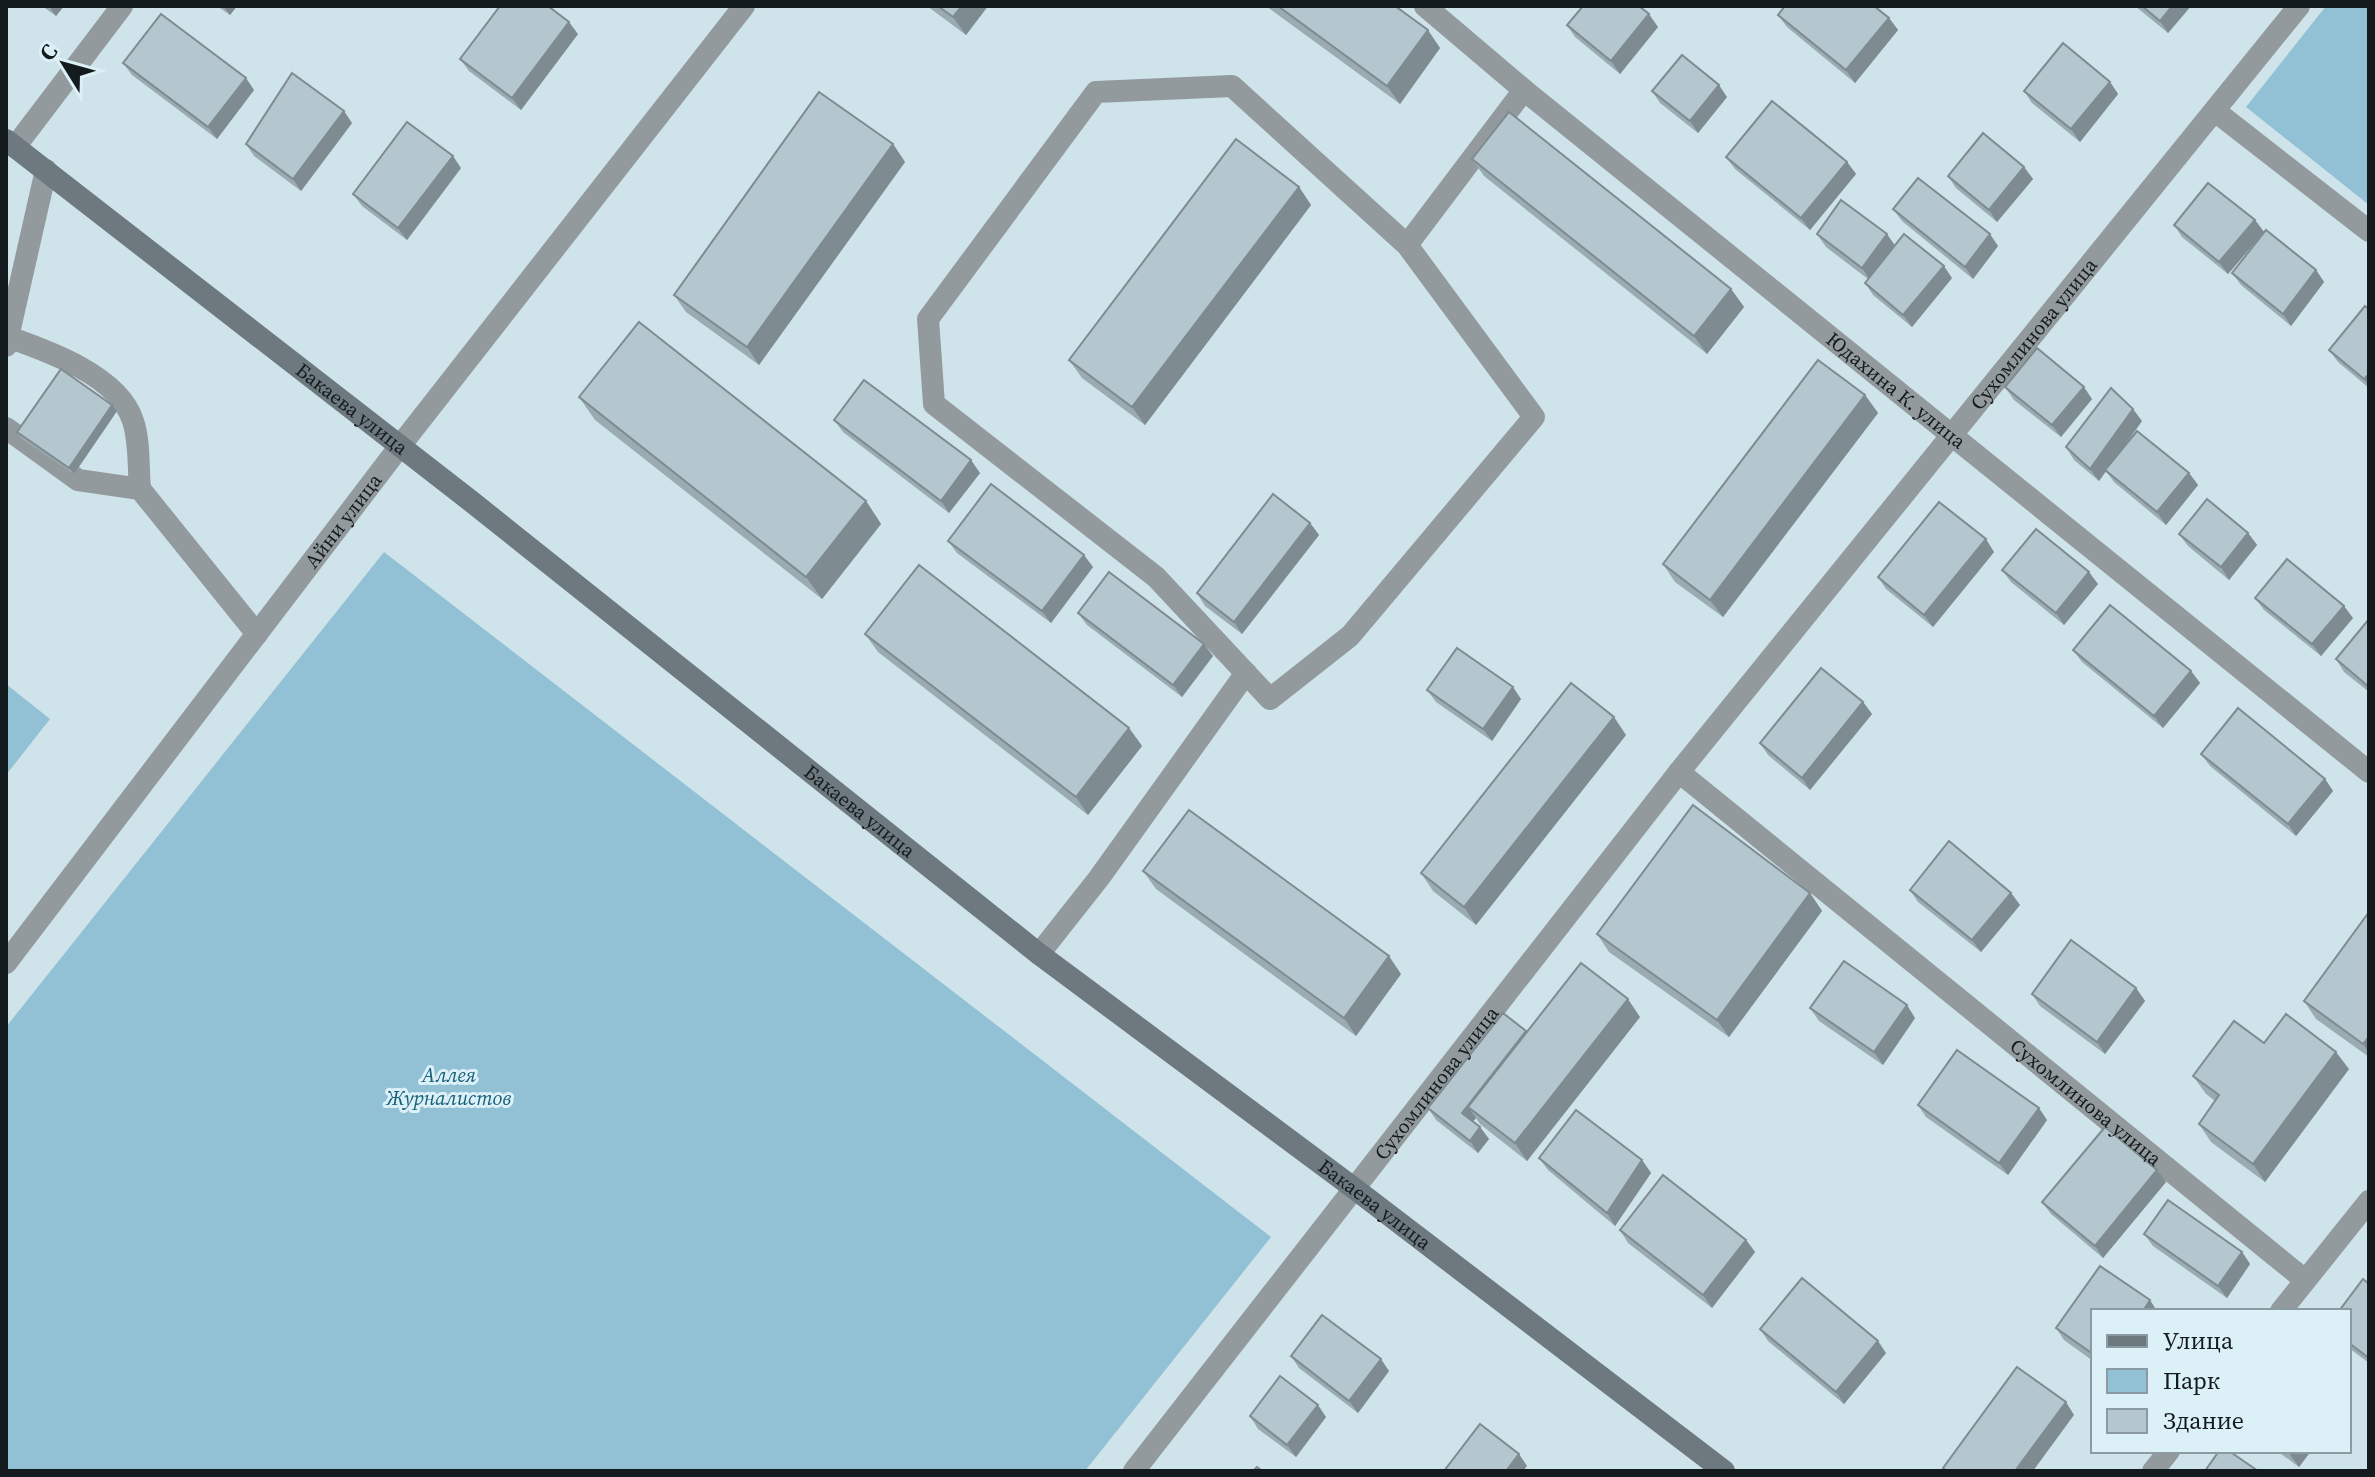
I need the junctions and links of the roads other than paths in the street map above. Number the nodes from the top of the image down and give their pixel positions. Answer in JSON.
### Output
{"nodes":[{"id":1,"x":122,"y":6,"type":"edge"},
{"id":2,"x":744,"y":6,"type":"edge"},
{"id":3,"x":1425,"y":6,"type":"edge"},
{"id":4,"x":2299,"y":6,"type":"edge"},
{"id":5,"x":1524,"y":90,"type":"junction"},
{"id":6,"x":2215,"y":111,"type":"junction"},
{"id":7,"x":10,"y":144,"type":"edge"},
{"id":8,"x":46,"y":170,"type":"junction"},
{"id":9,"x":2369,"y":231,"type":"edge"},
{"id":10,"x":1407,"y":245,"type":"junction"},
{"id":11,"x":7,"y":342,"type":"edge"},
{"id":12,"x":6,"y":428,"type":"edge"},
{"id":13,"x":1952,"y":434,"type":"junction"},
{"id":14,"x":400,"y":446,"type":"junction"},
{"id":15,"x":140,"y":489,"type":"junction"},
{"id":16,"x":257,"y":634,"type":"junction"},
{"id":17,"x":1246,"y":673,"type":"junction"},
{"id":18,"x":1679,"y":772,"type":"junction"},
{"id":19,"x":2369,"y":772,"type":"edge"},
{"id":20,"x":1039,"y":954,"type":"junction"},
{"id":21,"x":6,"y":963,"type":"edge"},
{"id":22,"x":1355,"y":1189,"type":"junction"},
{"id":23,"x":2369,"y":1201,"type":"edge"},
{"id":24,"x":2305,"y":1280,"type":"junction"},
{"id":25,"x":2283,"y":1309,"type":"edge"},
{"id":26,"x":2167,"y":1453,"type":"edge"},
{"id":27,"x":1134,"y":1471,"type":"edge"},
{"id":28,"x":1724,"y":1471,"type":"edge"},
{"id":29,"x":2153,"y":1471,"type":"edge"}],
"edges":[{"from":1,"to":7,"type":"street"},
{"from":2,"to":14,"type":"street","name":"Айни улица"},
{"from":3,"to":5,"type":"street","name":"Юдахина К. улица"},
{"from":4,"to":6,"type":"street","name":"Сухомлинова улица"},
{"from":5,"to":10,"type":"street"},
{"from":5,"to":13,"type":"street","name":"Юдахина К. улица"},
{"from":6,"to":9,"type":"street"},
{"from":6,"to":13,"type":"street","name":"Сухомлинова улица"},
{"from":7,"to":8,"type":"main road","name":"Бакаева улица"},
{"from":8,"to":11,"type":"street"},
{"from":8,"to":14,"type":"main road","name":"Бакаева улица"},
{"from":10,"to":17,"type":"street"},
{"from":10,"to":17,"type":"street"},
{"from":11,"to":15,"type":"street"},
{"from":12,"to":15,"type":"street"},
{"from":13,"to":18,"type":"street","name":"Сухомлинова улица"},
{"from":13,"to":19,"type":"street","name":"Юдахина К. улица"},
{"from":14,"to":16,"type":"street","name":"Айни улица"},
{"from":14,"to":20,"type":"main road","name":"Бакаева улица"},
{"from":15,"to":16,"type":"street"},
{"from":16,"to":21,"type":"street","name":"Айни улица"},
{"from":17,"to":20,"type":"street"},
{"from":18,"to":22,"type":"street","name":"Сухомлинова улица"},
{"from":18,"to":24,"type":"street","name":"Сухомлинова улица"},
{"from":20,"to":22,"type":"main road","name":"Бакаева улица"},
{"from":22,"to":27,"type":"street","name":"Сухомлинова улица"},
{"from":22,"to":28,"type":"main road","name":"Бакаева улица"},
{"from":23,"to":24,"type":"street"},
{"from":24,"to":25,"type":"street"},
{"from":26,"to":29,"type":"street"}]}
